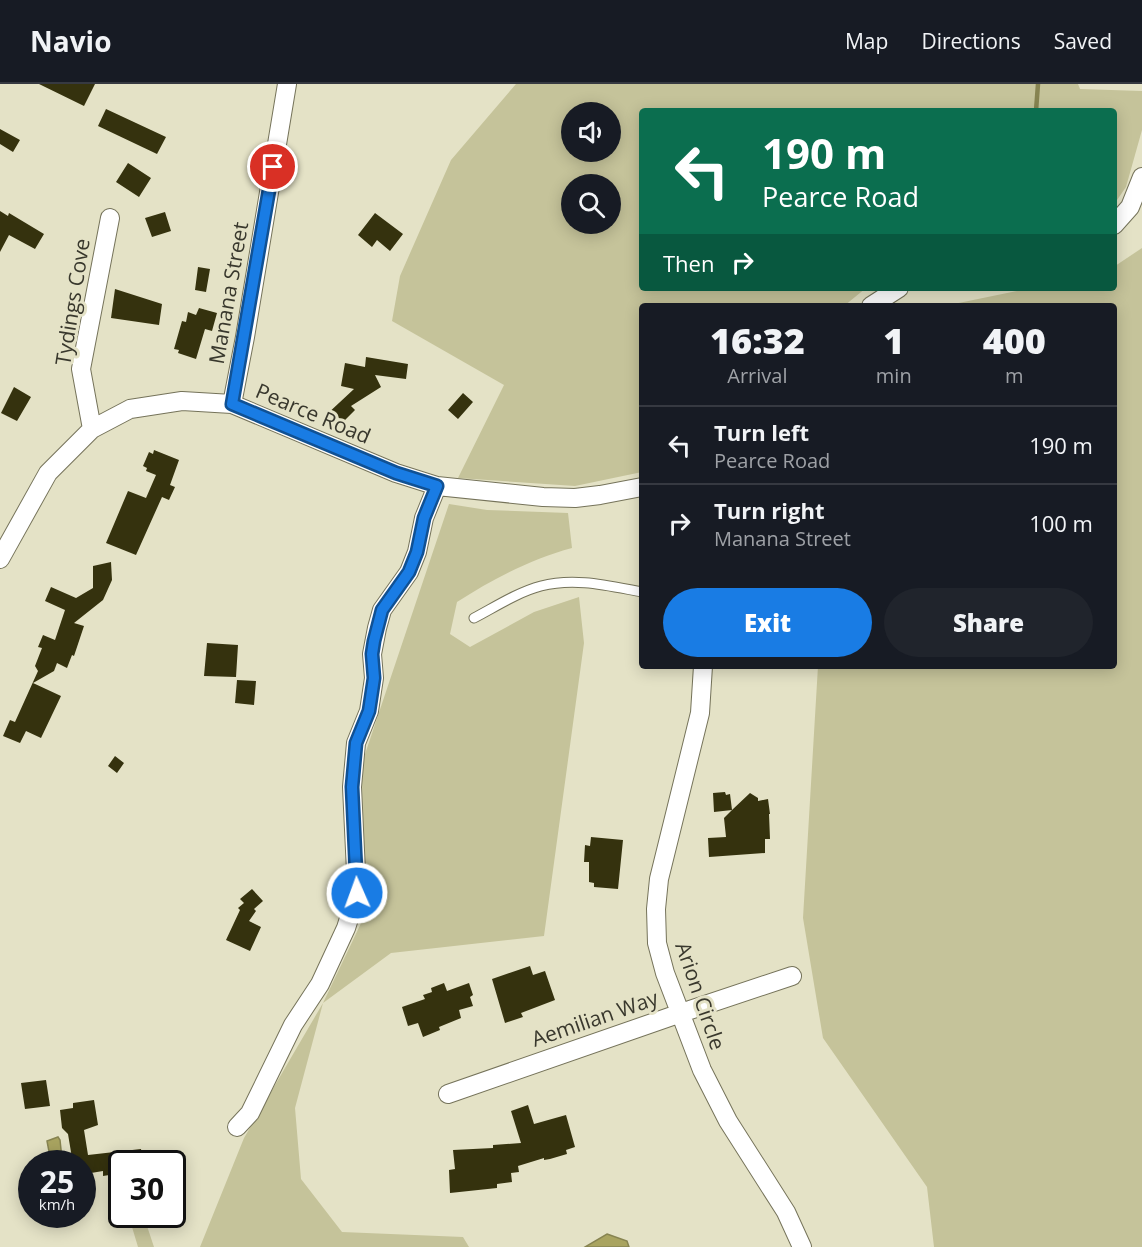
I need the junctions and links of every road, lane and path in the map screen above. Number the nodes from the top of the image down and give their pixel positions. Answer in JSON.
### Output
{"nodes":[{"id":1,"x":287,"y":84,"type":"edge"},
{"id":2,"x":1142,"y":177,"type":"edge"},
{"id":3,"x":110,"y":218,"type":"dead end"},
{"id":4,"x":1117,"y":222,"type":"edge"},
{"id":5,"x":894,"y":291,"type":"edge"},
{"id":6,"x":876,"y":303,"type":"edge"},
{"id":7,"x":232,"y":404,"type":"junction"},
{"id":8,"x":92,"y":429,"type":"junction"},
{"id":9,"x":437,"y":486,"type":"junction"},
{"id":10,"x":639,"y":488,"type":"edge"},
{"id":11,"x":0,"y":559,"type":"edge"},
{"id":12,"x":639,"y":592,"type":"edge"},
{"id":13,"x":474,"y":618,"type":"dead end"},
{"id":14,"x":703,"y":669,"type":"edge"},
{"id":15,"x":792,"y":976,"type":"dead end"},
{"id":16,"x":681,"y":1013,"type":"junction"},
{"id":17,"x":448,"y":1094,"type":"dead end"},
{"id":18,"x":237,"y":1127,"type":"dead end"},
{"id":19,"x":802,"y":1247,"type":"edge"}],
"edges":[{"from":1,"to":7,"type":"street","name":"Manana Street"},
{"from":2,"to":4,"type":"street"},
{"from":3,"to":8,"type":"street","name":"Tydings Cove"},
{"from":5,"to":6,"type":"street"},
{"from":7,"to":8,"type":"street","name":"Pearce Road"},
{"from":7,"to":9,"type":"street","name":"Pearce Road"},
{"from":8,"to":11,"type":"street","name":"Pearce Road"},
{"from":9,"to":10,"type":"street","name":"Pearce Road"},
{"from":9,"to":18,"type":"street"},
{"from":12,"to":13,"type":"lane"},
{"from":14,"to":16,"type":"street","name":"Arion Circle"},
{"from":15,"to":16,"type":"street","name":"Aemilian Way"},
{"from":16,"to":17,"type":"street","name":"Aemilian Way"},
{"from":16,"to":19,"type":"street","name":"Arion Circle"}]}
